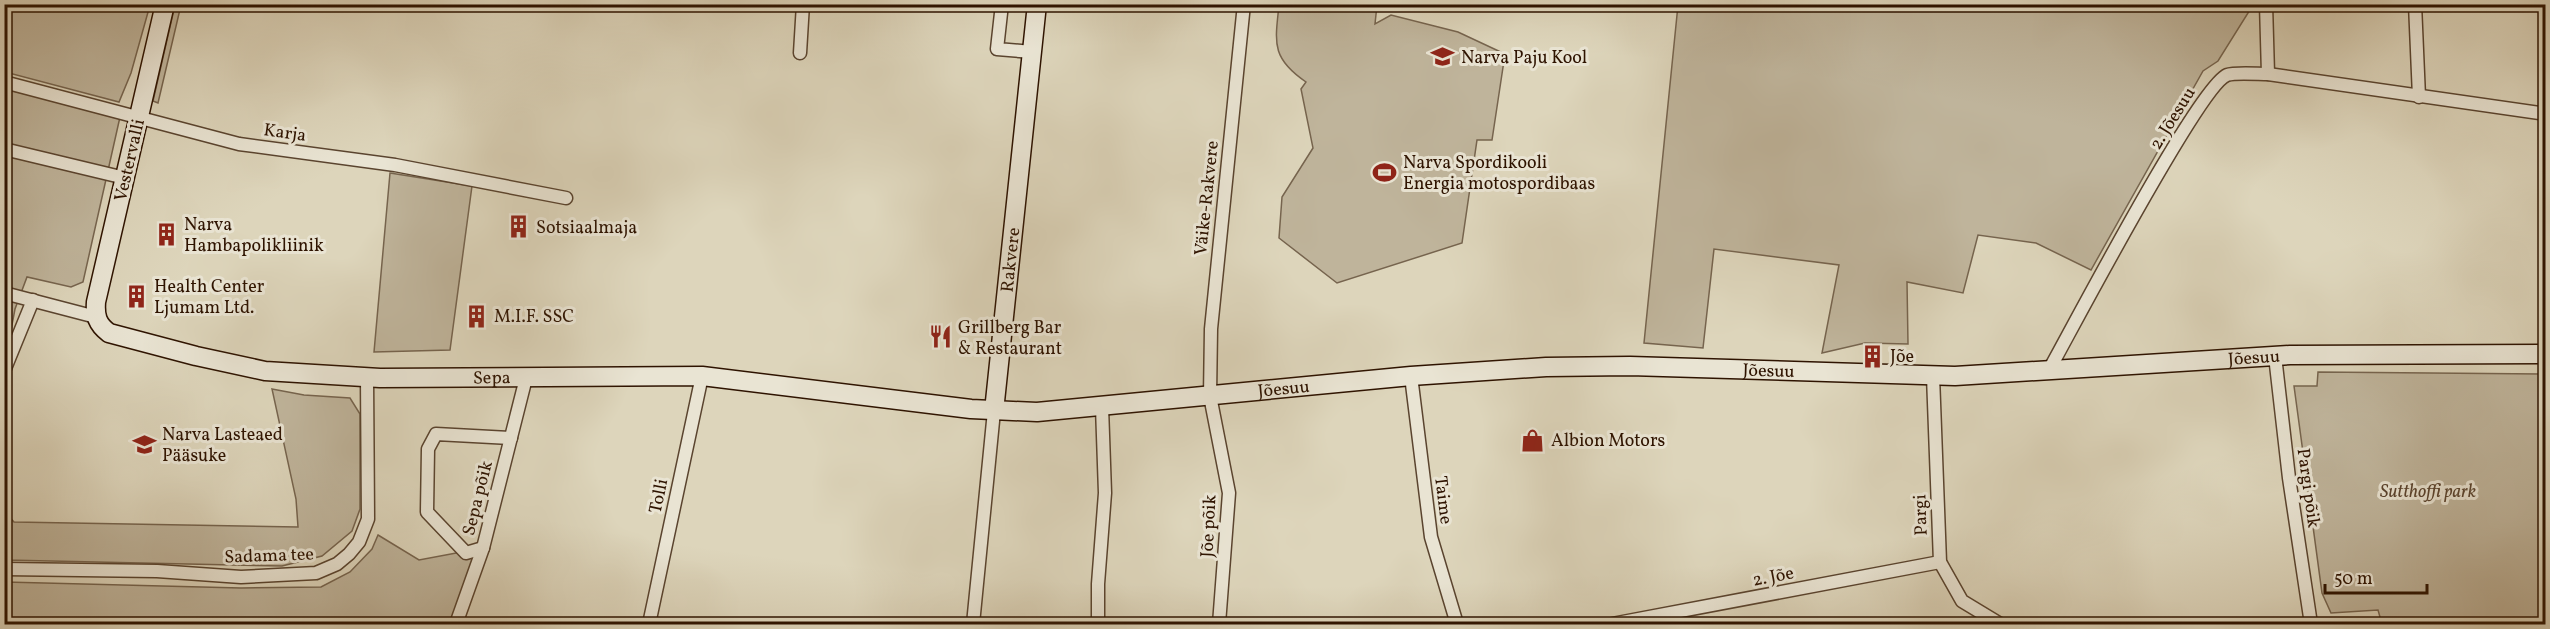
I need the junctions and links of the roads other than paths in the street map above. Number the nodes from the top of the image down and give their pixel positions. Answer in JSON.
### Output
{"nodes":[{"id":1,"x":165,"y":4,"type":"edge"},
{"id":2,"x":803,"y":4,"type":"edge"},
{"id":3,"x":1002,"y":4,"type":"edge"},
{"id":4,"x":1037,"y":4,"type":"edge"},
{"id":5,"x":1244,"y":4,"type":"edge"},
{"id":6,"x":2266,"y":4,"type":"edge"},
{"id":7,"x":2415,"y":4,"type":"edge"},
{"id":8,"x":1032,"y":52,"type":"junction"},
{"id":9,"x":800,"y":53,"type":"dead end"},
{"id":10,"x":2268,"y":74,"type":"junction"},
{"id":11,"x":4,"y":82,"type":"edge"},
{"id":12,"x":2419,"y":97,"type":"junction"},
{"id":13,"x":2546,"y":114,"type":"edge"},
{"id":14,"x":139,"y":117,"type":"junction"},
{"id":15,"x":4,"y":149,"type":"edge"},
{"id":16,"x":125,"y":178,"type":"junction"},
{"id":17,"x":566,"y":198,"type":"dead end"},
{"id":18,"x":4,"y":292,"type":"edge"},
{"id":19,"x":33,"y":300,"type":"junction"},
{"id":20,"x":96,"y":317,"type":"junction"},
{"id":21,"x":2546,"y":354,"type":"edge"},
{"id":22,"x":2275,"y":356,"type":"junction"},
{"id":23,"x":2049,"y":370,"type":"junction"},
{"id":24,"x":4,"y":371,"type":"edge"},
{"id":25,"x":702,"y":376,"type":"junction"},
{"id":26,"x":1411,"y":376,"type":"junction"},
{"id":27,"x":1933,"y":376,"type":"junction"},
{"id":28,"x":367,"y":378,"type":"junction"},
{"id":29,"x":526,"y":378,"type":"junction"},
{"id":30,"x":1210,"y":396,"type":"junction"},
{"id":31,"x":1102,"y":407,"type":"junction"},
{"id":32,"x":994,"y":411,"type":"junction"},
{"id":33,"x":511,"y":438,"type":"junction"},
{"id":34,"x":483,"y":548,"type":"junction"},
{"id":35,"x":1940,"y":562,"type":"junction"},
{"id":36,"x":4,"y":569,"type":"edge"},
{"id":37,"x":456,"y":624,"type":"edge"},
{"id":38,"x":649,"y":624,"type":"edge"},
{"id":39,"x":973,"y":624,"type":"edge"},
{"id":40,"x":1098,"y":624,"type":"edge"},
{"id":41,"x":1219,"y":624,"type":"edge"},
{"id":42,"x":1457,"y":624,"type":"edge"},
{"id":43,"x":1612,"y":624,"type":"edge"},
{"id":44,"x":2001,"y":624,"type":"edge"},
{"id":45,"x":2311,"y":624,"type":"edge"}],
"edges":[{"from":1,"to":14,"type":"street","name":"Vestervalli"},
{"from":2,"to":9,"type":"street"},
{"from":3,"to":8,"type":"street"},
{"from":4,"to":8,"type":"street","name":"Rakvere"},
{"from":5,"to":30,"type":"street","name":"Väike-Rakvere"},
{"from":6,"to":10,"type":"street"},
{"from":7,"to":12,"type":"street"},
{"from":8,"to":32,"type":"street","name":"Rakvere"},
{"from":10,"to":12,"type":"street","name":"2. Jõesuu"},
{"from":10,"to":23,"type":"street","name":"2. Jõesuu"},
{"from":11,"to":14,"type":"street","name":"Karja"},
{"from":12,"to":13,"type":"street","name":"2. Jõesuu"},
{"from":14,"to":16,"type":"street","name":"Vestervalli"},
{"from":14,"to":17,"type":"street","name":"Karja"},
{"from":15,"to":16,"type":"street"},
{"from":16,"to":20,"type":"street","name":"Vestervalli"},
{"from":18,"to":19,"type":"street","name":"Sepa"},
{"from":19,"to":20,"type":"street","name":"Sepa"},
{"from":19,"to":24,"type":"street"},
{"from":20,"to":28,"type":"street","name":"Sepa"},
{"from":21,"to":22,"type":"street","name":"Jõesuu"},
{"from":22,"to":23,"type":"street","name":"Jõesuu"},
{"from":22,"to":45,"type":"street","name":"Pargi põik"},
{"from":23,"to":27,"type":"street","name":"Jõesuu"},
{"from":25,"to":29,"type":"street","name":"Sepa"},
{"from":25,"to":32,"type":"street","name":"Sepa"},
{"from":25,"to":38,"type":"street","name":"Tolli"},
{"from":26,"to":27,"type":"street","name":"Jõesuu"},
{"from":26,"to":30,"type":"street","name":"Jõesuu"},
{"from":26,"to":42,"type":"street","name":"Taime"},
{"from":27,"to":35,"type":"street","name":"Pargi"},
{"from":28,"to":29,"type":"street","name":"Sepa"},
{"from":28,"to":36,"type":"street","name":"Sadama tee"},
{"from":29,"to":33,"type":"street","name":"Sepa põik"},
{"from":30,"to":31,"type":"street","name":"Jõesuu"},
{"from":30,"to":41,"type":"street","name":"Jõe põik"},
{"from":31,"to":32,"type":"street","name":"Jõesuu"},
{"from":31,"to":40,"type":"street"},
{"from":32,"to":39,"type":"street","name":"Rakvere"},
{"from":33,"to":34,"type":"street","name":"Sepa põik"},
{"from":33,"to":34,"type":"street"},
{"from":34,"to":37,"type":"street","name":"Sepa põik"},
{"from":35,"to":43,"type":"street","name":"2. Jõe"},
{"from":35,"to":44,"type":"street","name":"Pargi"}]}
